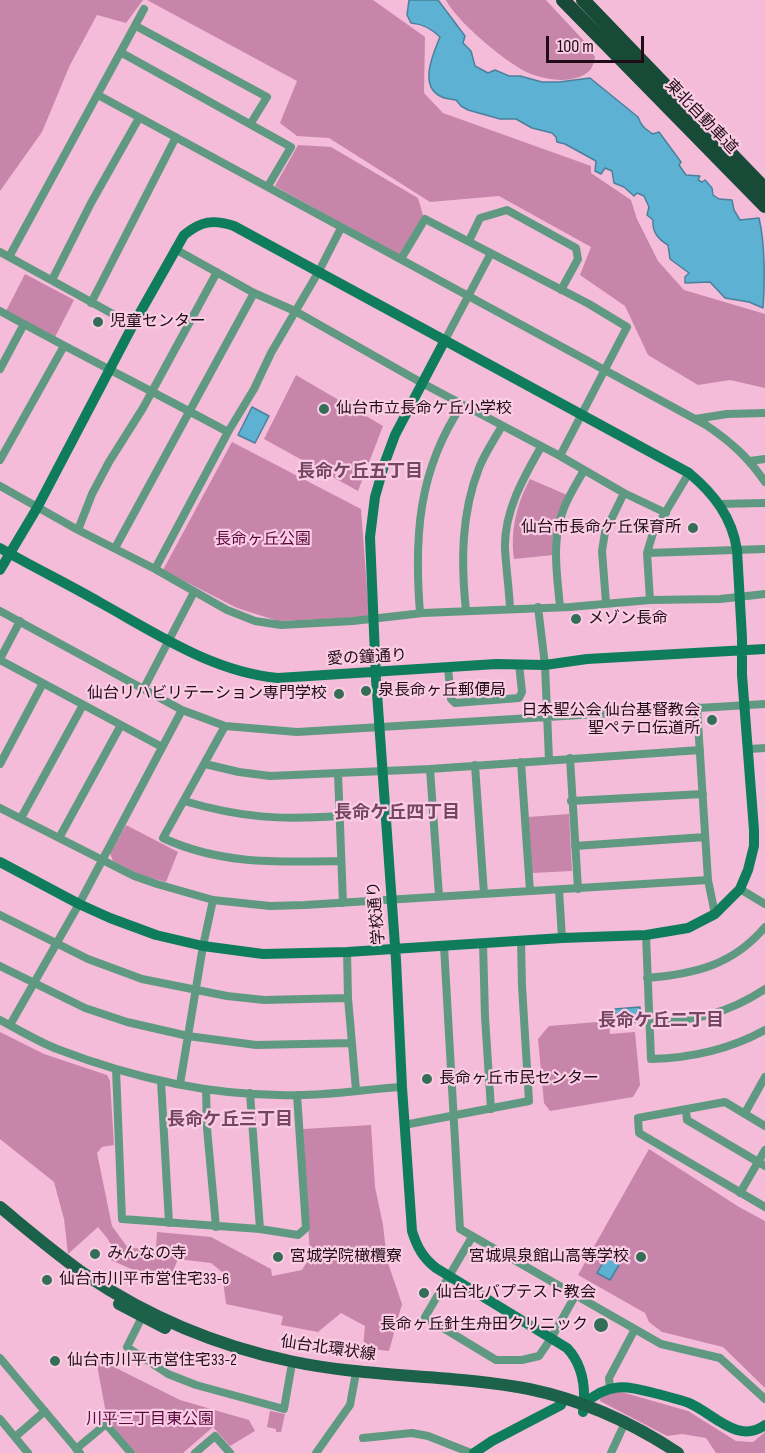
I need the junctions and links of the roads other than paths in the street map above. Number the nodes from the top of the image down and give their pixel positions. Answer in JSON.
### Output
{"nodes":[{"id":1,"x":563,"y":0,"type":"edge"},
{"id":2,"x":583,"y":0,"type":"edge"},
{"id":3,"x":144,"y":9,"type":"dead end"},
{"id":4,"x":136,"y":26,"type":"junction"},
{"id":5,"x":122,"y":53,"type":"junction"},
{"id":6,"x":98,"y":95,"type":"junction"},
{"id":7,"x":139,"y":118,"type":"junction"},
{"id":8,"x":251,"y":123,"type":"junction"},
{"id":9,"x":176,"y":137,"type":"junction"},
{"id":10,"x":268,"y":186,"type":"junction"},
{"id":11,"x":765,"y":189,"type":"edge"},
{"id":12,"x":765,"y":206,"type":"edge"},
{"id":13,"x":341,"y":228,"type":"junction"},
{"id":14,"x":469,"y":241,"type":"junction"},
{"id":15,"x":176,"y":249,"type":"junction"},
{"id":16,"x":0,"y":252,"type":"edge"},
{"id":17,"x":491,"y":253,"type":"junction"},
{"id":18,"x":9,"y":257,"type":"junction"},
{"id":19,"x":401,"y":259,"type":"junction"},
{"id":20,"x":319,"y":271,"type":"junction"},
{"id":21,"x":217,"y":272,"type":"junction"},
{"id":22,"x":52,"y":280,"type":"junction"},
{"id":23,"x":561,"y":290,"type":"junction"},
{"id":24,"x":254,"y":293,"type":"junction"},
{"id":25,"x":468,"y":296,"type":"junction"},
{"id":26,"x":91,"y":303,"type":"junction"},
{"id":27,"x":0,"y":311,"type":"edge"},
{"id":28,"x":295,"y":311,"type":"junction"},
{"id":29,"x":24,"y":324,"type":"junction"},
{"id":30,"x":133,"y":325,"type":"junction"},
{"id":31,"x":445,"y":340,"type":"junction"},
{"id":32,"x":64,"y":346,"type":"junction"},
{"id":33,"x":0,"y":369,"type":"edge"},
{"id":34,"x":110,"y":371,"type":"junction"},
{"id":35,"x":605,"y":371,"type":"junction"},
{"id":36,"x":422,"y":383,"type":"junction"},
{"id":37,"x":152,"y":391,"type":"junction"},
{"id":38,"x":462,"y":405,"type":"junction"},
{"id":39,"x":190,"y":411,"type":"junction"},
{"id":40,"x":765,"y":412,"type":"edge"},
{"id":41,"x":582,"y":416,"type":"junction"},
{"id":42,"x":695,"y":419,"type":"junction"},
{"id":43,"x":502,"y":426,"type":"junction"},
{"id":44,"x":228,"y":432,"type":"junction"},
{"id":45,"x":541,"y":447,"type":"junction"},
{"id":46,"x":560,"y":456,"type":"junction"},
{"id":47,"x":765,"y":459,"type":"edge"},
{"id":48,"x":0,"y":460,"type":"edge"},
{"id":49,"x":750,"y":461,"type":"junction"},
{"id":50,"x":584,"y":470,"type":"junction"},
{"id":51,"x":689,"y":473,"type":"junction"},
{"id":52,"x":765,"y":483,"type":"edge"},
{"id":53,"x":0,"y":486,"type":"edge"},
{"id":54,"x":624,"y":493,"type":"junction"},
{"id":55,"x":719,"y":504,"type":"junction"},
{"id":56,"x":765,"y":504,"type":"edge"},
{"id":57,"x":37,"y":508,"type":"junction"},
{"id":58,"x":666,"y":513,"type":"junction"},
{"id":59,"x":78,"y":530,"type":"junction"},
{"id":60,"x":115,"y":548,"type":"junction"},
{"id":61,"x":765,"y":549,"type":"edge"},
{"id":62,"x":737,"y":550,"type":"junction"},
{"id":63,"x":5,"y":551,"type":"edge"},
{"id":64,"x":647,"y":553,"type":"junction"},
{"id":65,"x":155,"y":569,"type":"junction"},
{"id":66,"x":0,"y":570,"type":"edge"},
{"id":67,"x":194,"y":592,"type":"junction"},
{"id":68,"x":765,"y":594,"type":"edge"},
{"id":69,"x":739,"y":597,"type":"junction"},
{"id":70,"x":650,"y":600,"type":"junction"},
{"id":71,"x":606,"y":603,"type":"junction"},
{"id":72,"x":538,"y":607,"type":"junction"},
{"id":73,"x":560,"y":607,"type":"junction"},
{"id":74,"x":510,"y":608,"type":"junction"},
{"id":75,"x":0,"y":610,"type":"edge"},
{"id":76,"x":466,"y":611,"type":"junction"},
{"id":77,"x":420,"y":613,"type":"junction"},
{"id":78,"x":373,"y":619,"type":"junction"},
{"id":79,"x":20,"y":621,"type":"junction"},
{"id":80,"x":169,"y":641,"type":"junction"},
{"id":81,"x":765,"y":649,"type":"edge"},
{"id":82,"x":741,"y":650,"type":"junction"},
{"id":83,"x":0,"y":660,"type":"edge"},
{"id":84,"x":519,"y":664,"type":"junction"},
{"id":85,"x":545,"y":665,"type":"junction"},
{"id":86,"x":448,"y":668,"type":"junction"},
{"id":87,"x":375,"y":673,"type":"junction"},
{"id":88,"x":43,"y":683,"type":"junction"},
{"id":89,"x":144,"y":688,"type":"junction"},
{"id":90,"x":765,"y":704,"type":"edge"},
{"id":91,"x":83,"y":705,"type":"junction"},
{"id":92,"x":744,"y":705,"type":"junction"},
{"id":93,"x":698,"y":707,"type":"junction"},
{"id":94,"x":182,"y":710,"type":"junction"},
{"id":95,"x":547,"y":718,"type":"junction"},
{"id":96,"x":121,"y":725,"type":"junction"},
{"id":97,"x":225,"y":726,"type":"junction"},
{"id":98,"x":379,"y":728,"type":"junction"},
{"id":99,"x":162,"y":747,"type":"junction"},
{"id":100,"x":765,"y":748,"type":"edge"},
{"id":101,"x":748,"y":749,"type":"junction"},
{"id":102,"x":700,"y":750,"type":"junction"},
{"id":103,"x":570,"y":758,"type":"junction"},
{"id":104,"x":549,"y":760,"type":"junction"},
{"id":105,"x":521,"y":762,"type":"junction"},
{"id":106,"x":0,"y":764,"type":"edge"},
{"id":107,"x":205,"y":764,"type":"junction"},
{"id":108,"x":475,"y":765,"type":"junction"},
{"id":109,"x":430,"y":769,"type":"junction"},
{"id":110,"x":382,"y":771,"type":"junction"},
{"id":111,"x":338,"y":773,"type":"junction"},
{"id":112,"x":703,"y":794,"type":"junction"},
{"id":113,"x":184,"y":801,"type":"junction"},
{"id":114,"x":572,"y":801,"type":"junction"},
{"id":115,"x":0,"y":808,"type":"edge"},
{"id":116,"x":339,"y":816,"type":"junction"},
{"id":117,"x":21,"y":818,"type":"junction"},
{"id":118,"x":705,"y":837,"type":"junction"},
{"id":119,"x":59,"y":838,"type":"junction"},
{"id":120,"x":575,"y":846,"type":"junction"},
{"id":121,"x":101,"y":860,"type":"junction"},
{"id":122,"x":341,"y":861,"type":"junction"},
{"id":123,"x":0,"y":862,"type":"edge"},
{"id":124,"x":708,"y":880,"type":"junction"},
{"id":125,"x":578,"y":889,"type":"junction"},
{"id":126,"x":740,"y":889,"type":"junction"},
{"id":127,"x":559,"y":890,"type":"junction"},
{"id":128,"x":530,"y":891,"type":"junction"},
{"id":129,"x":484,"y":894,"type":"junction"},
{"id":130,"x":439,"y":896,"type":"junction"},
{"id":131,"x":391,"y":899,"type":"junction"},
{"id":132,"x":213,"y":900,"type":"junction"},
{"id":133,"x":343,"y":903,"type":"junction"},
{"id":134,"x":79,"y":904,"type":"junction"},
{"id":135,"x":765,"y":904,"type":"edge"},
{"id":136,"x":715,"y":914,"type":"junction"},
{"id":137,"x":0,"y":915,"type":"edge"},
{"id":138,"x":765,"y":927,"type":"edge"},
{"id":139,"x":646,"y":935,"type":"junction"},
{"id":140,"x":562,"y":938,"type":"junction"},
{"id":141,"x":521,"y":941,"type":"junction"},
{"id":142,"x":483,"y":943,"type":"junction"},
{"id":143,"x":54,"y":944,"type":"junction"},
{"id":144,"x":203,"y":946,"type":"junction"},
{"id":145,"x":444,"y":946,"type":"junction"},
{"id":146,"x":395,"y":948,"type":"junction"},
{"id":147,"x":347,"y":952,"type":"junction"},
{"id":148,"x":0,"y":966,"type":"edge"},
{"id":149,"x":647,"y":978,"type":"junction"},
{"id":150,"x":33,"y":983,"type":"junction"},
{"id":151,"x":765,"y":989,"type":"edge"},
{"id":152,"x":196,"y":990,"type":"junction"},
{"id":153,"x":348,"y":998,"type":"junction"},
{"id":154,"x":0,"y":1020,"type":"edge"},
{"id":155,"x":650,"y":1023,"type":"junction"},
{"id":156,"x":10,"y":1025,"type":"junction"},
{"id":157,"x":765,"y":1030,"type":"edge"},
{"id":158,"x":188,"y":1036,"type":"junction"},
{"id":159,"x":351,"y":1042,"type":"junction"},
{"id":160,"x":116,"y":1069,"type":"junction"},
{"id":161,"x":765,"y":1077,"type":"edge"},
{"id":162,"x":161,"y":1081,"type":"junction"},
{"id":163,"x":180,"y":1084,"type":"junction"},
{"id":164,"x":402,"y":1087,"type":"junction"},
{"id":165,"x":206,"y":1089,"type":"junction"},
{"id":166,"x":356,"y":1090,"type":"junction"},
{"id":167,"x":250,"y":1093,"type":"junction"},
{"id":168,"x":297,"y":1095,"type":"junction"},
{"id":169,"x":491,"y":1109,"type":"junction"},
{"id":170,"x":686,"y":1110,"type":"junction"},
{"id":171,"x":746,"y":1113,"type":"junction"},
{"id":172,"x":454,"y":1117,"type":"junction"},
{"id":173,"x":404,"y":1125,"type":"junction"},
{"id":174,"x":765,"y":1125,"type":"edge"},
{"id":175,"x":765,"y":1150,"type":"edge"},
{"id":176,"x":762,"y":1164,"type":"edge"},
{"id":177,"x":740,"y":1193,"type":"junction"},
{"id":178,"x":765,"y":1207,"type":"edge"},
{"id":179,"x":0,"y":1208,"type":"edge"},
{"id":180,"x":0,"y":1217,"type":"edge"},
{"id":181,"x":169,"y":1223,"type":"junction"},
{"id":182,"x":216,"y":1227,"type":"junction"},
{"id":183,"x":260,"y":1229,"type":"junction"},
{"id":184,"x":472,"y":1237,"type":"junction"},
{"id":185,"x":449,"y":1276,"type":"junction"},
{"id":186,"x":575,"y":1296,"type":"junction"},
{"id":187,"x":142,"y":1317,"type":"junction"},
{"id":188,"x":635,"y":1329,"type":"junction"},
{"id":189,"x":552,"y":1337,"type":"junction"},
{"id":190,"x":0,"y":1358,"type":"edge"},
{"id":191,"x":291,"y":1369,"type":"junction"},
{"id":192,"x":355,"y":1378,"type":"junction"},
{"id":193,"x":610,"y":1388,"type":"junction"},
{"id":194,"x":765,"y":1400,"type":"edge"},
{"id":195,"x":562,"y":1402,"type":"junction"},
{"id":196,"x":584,"y":1408,"type":"junction"},
{"id":197,"x":45,"y":1411,"type":"junction"},
{"id":198,"x":0,"y":1419,"type":"edge"},
{"id":199,"x":765,"y":1425,"type":"edge"},
{"id":200,"x":622,"y":1429,"type":"junction"},
{"id":201,"x":15,"y":1437,"type":"junction"},
{"id":202,"x":363,"y":1438,"type":"dead end"},
{"id":203,"x":78,"y":1451,"type":"edge"},
{"id":204,"x":28,"y":1453,"type":"edge"},
{"id":205,"x":131,"y":1453,"type":"edge"},
{"id":206,"x":195,"y":1453,"type":"edge"},
{"id":207,"x":230,"y":1453,"type":"edge"},
{"id":208,"x":316,"y":1453,"type":"edge"},
{"id":209,"x":472,"y":1453,"type":"edge"},
{"id":210,"x":611,"y":1453,"type":"edge"},
{"id":211,"x":665,"y":1453,"type":"edge"},
{"id":212,"x":678,"y":1453,"type":"edge"}],
"edges":[{"from":1,"to":12,"type":"highway","name":"東北自動車道"},
{"from":2,"to":11,"type":"highway","name":"東北自動車道"},
{"from":3,"to":4,"type":"street"},
{"from":4,"to":5,"type":"street"},
{"from":4,"to":8,"type":"street"},
{"from":5,"to":6,"type":"street"},
{"from":5,"to":8,"type":"street"},
{"from":6,"to":7,"type":"street"},
{"from":6,"to":18,"type":"street"},
{"from":7,"to":9,"type":"street"},
{"from":7,"to":22,"type":"street"},
{"from":8,"to":10,"type":"street"},
{"from":9,"to":10,"type":"street"},
{"from":9,"to":26,"type":"street"},
{"from":10,"to":13,"type":"street"},
{"from":13,"to":19,"type":"street"},
{"from":13,"to":20,"type":"street"},
{"from":14,"to":17,"type":"street"},
{"from":14,"to":19,"type":"street"},
{"from":14,"to":23,"type":"street"},
{"from":15,"to":20,"type":"street"},
{"from":15,"to":21,"type":"street"},
{"from":15,"to":30,"type":"street"},
{"from":16,"to":18,"type":"street"},
{"from":17,"to":23,"type":"street"},
{"from":17,"to":25,"type":"street"},
{"from":18,"to":22,"type":"street"},
{"from":19,"to":25,"type":"street"},
{"from":20,"to":28,"type":"street"},
{"from":20,"to":31,"type":"street"},
{"from":21,"to":24,"type":"street"},
{"from":21,"to":37,"type":"street"},
{"from":22,"to":26,"type":"street"},
{"from":23,"to":35,"type":"street"},
{"from":24,"to":28,"type":"street"},
{"from":24,"to":39,"type":"street"},
{"from":25,"to":31,"type":"street"},
{"from":25,"to":35,"type":"street"},
{"from":26,"to":30,"type":"street"},
{"from":27,"to":29,"type":"street"},
{"from":28,"to":36,"type":"street"},
{"from":28,"to":44,"type":"street"},
{"from":29,"to":32,"type":"street"},
{"from":29,"to":33,"type":"street"},
{"from":30,"to":34,"type":"street"},
{"from":31,"to":36,"type":"street","name":"学校通り"},
{"from":31,"to":41,"type":"street"},
{"from":32,"to":34,"type":"street"},
{"from":32,"to":48,"type":"street"},
{"from":34,"to":37,"type":"street"},
{"from":34,"to":57,"type":"street"},
{"from":35,"to":41,"type":"street"},
{"from":35,"to":42,"type":"street"},
{"from":36,"to":38,"type":"street"},
{"from":36,"to":78,"type":"street","name":"学校通り"},
{"from":37,"to":39,"type":"street"},
{"from":37,"to":59,"type":"street"},
{"from":38,"to":43,"type":"street"},
{"from":38,"to":77,"type":"street"},
{"from":39,"to":44,"type":"street"},
{"from":39,"to":60,"type":"street"},
{"from":40,"to":42,"type":"street"},
{"from":41,"to":46,"type":"street"},
{"from":41,"to":51,"type":"street"},
{"from":42,"to":49,"type":"street"},
{"from":43,"to":45,"type":"street"},
{"from":43,"to":76,"type":"street"},
{"from":44,"to":65,"type":"street"},
{"from":45,"to":46,"type":"street"},
{"from":45,"to":74,"type":"street"},
{"from":46,"to":50,"type":"street"},
{"from":47,"to":49,"type":"street"},
{"from":49,"to":52,"type":"street"},
{"from":50,"to":54,"type":"street"},
{"from":50,"to":73,"type":"street"},
{"from":51,"to":55,"type":"street"},
{"from":51,"to":58,"type":"street"},
{"from":53,"to":57,"type":"street"},
{"from":54,"to":58,"type":"street"},
{"from":54,"to":71,"type":"street"},
{"from":55,"to":56,"type":"street"},
{"from":55,"to":62,"type":"street"},
{"from":57,"to":59,"type":"street"},
{"from":57,"to":63,"type":"street"},
{"from":58,"to":64,"type":"street"},
{"from":59,"to":60,"type":"street"},
{"from":60,"to":65,"type":"street"},
{"from":61,"to":62,"type":"street"},
{"from":62,"to":64,"type":"street"},
{"from":62,"to":69,"type":"street"},
{"from":63,"to":66,"type":"street"},
{"from":63,"to":80,"type":"street","name":"愛の鐘通り"},
{"from":64,"to":70,"type":"street"},
{"from":65,"to":67,"type":"street"},
{"from":67,"to":78,"type":"street"},
{"from":67,"to":80,"type":"street"},
{"from":68,"to":69,"type":"street"},
{"from":69,"to":70,"type":"street"},
{"from":69,"to":82,"type":"street"},
{"from":70,"to":71,"type":"street"},
{"from":71,"to":73,"type":"street"},
{"from":72,"to":73,"type":"street"},
{"from":72,"to":74,"type":"street"},
{"from":72,"to":85,"type":"street"},
{"from":74,"to":76,"type":"street"},
{"from":75,"to":79,"type":"street"},
{"from":76,"to":77,"type":"street"},
{"from":77,"to":78,"type":"street"},
{"from":78,"to":87,"type":"street","name":"学校通り"},
{"from":79,"to":83,"type":"street"},
{"from":79,"to":89,"type":"street"},
{"from":80,"to":87,"type":"street","name":"愛の鐘通り"},
{"from":80,"to":89,"type":"street"},
{"from":81,"to":82,"type":"street","name":"愛の鐘通り"},
{"from":82,"to":85,"type":"street","name":"愛の鐘通り"},
{"from":82,"to":92,"type":"street"},
{"from":83,"to":88,"type":"street"},
{"from":84,"to":85,"type":"street","name":"愛の鐘通り"},
{"from":84,"to":86,"type":"street","name":"愛の鐘通り"},
{"from":84,"to":86,"type":"street"},
{"from":85,"to":95,"type":"street"},
{"from":86,"to":87,"type":"street","name":"愛の鐘通り"},
{"from":87,"to":98,"type":"street","name":"学校通り"},
{"from":88,"to":91,"type":"street"},
{"from":88,"to":106,"type":"street"},
{"from":89,"to":94,"type":"street"},
{"from":90,"to":92,"type":"street"},
{"from":91,"to":96,"type":"street"},
{"from":91,"to":117,"type":"street"},
{"from":92,"to":93,"type":"street"},
{"from":92,"to":101,"type":"street"},
{"from":93,"to":95,"type":"street"},
{"from":93,"to":102,"type":"street"},
{"from":94,"to":97,"type":"street"},
{"from":94,"to":99,"type":"street"},
{"from":95,"to":98,"type":"street"},
{"from":95,"to":104,"type":"street"},
{"from":96,"to":99,"type":"street"},
{"from":96,"to":119,"type":"street"},
{"from":97,"to":98,"type":"street"},
{"from":97,"to":107,"type":"street"},
{"from":98,"to":110,"type":"street","name":"学校通り"},
{"from":99,"to":121,"type":"street"},
{"from":100,"to":101,"type":"street"},
{"from":101,"to":126,"type":"street"},
{"from":102,"to":103,"type":"street"},
{"from":102,"to":112,"type":"street"},
{"from":103,"to":104,"type":"street"},
{"from":103,"to":114,"type":"street"},
{"from":104,"to":105,"type":"street"},
{"from":105,"to":108,"type":"street"},
{"from":105,"to":128,"type":"street"},
{"from":107,"to":111,"type":"street"},
{"from":107,"to":113,"type":"street"},
{"from":108,"to":109,"type":"street"},
{"from":108,"to":129,"type":"street"},
{"from":109,"to":110,"type":"street"},
{"from":109,"to":130,"type":"street"},
{"from":110,"to":111,"type":"street"},
{"from":110,"to":131,"type":"street","name":"学校通り"},
{"from":111,"to":116,"type":"street"},
{"from":112,"to":114,"type":"street"},
{"from":112,"to":118,"type":"street"},
{"from":113,"to":116,"type":"street"},
{"from":113,"to":122,"type":"street"},
{"from":114,"to":120,"type":"street"},
{"from":115,"to":117,"type":"street"},
{"from":116,"to":122,"type":"street"},
{"from":117,"to":119,"type":"street"},
{"from":118,"to":120,"type":"street"},
{"from":118,"to":124,"type":"street"},
{"from":119,"to":121,"type":"street"},
{"from":120,"to":125,"type":"street"},
{"from":121,"to":132,"type":"street"},
{"from":121,"to":134,"type":"street"},
{"from":122,"to":133,"type":"street"},
{"from":123,"to":134,"type":"street"},
{"from":124,"to":125,"type":"street"},
{"from":124,"to":136,"type":"street"},
{"from":125,"to":127,"type":"street"},
{"from":126,"to":135,"type":"street"},
{"from":126,"to":136,"type":"street"},
{"from":127,"to":128,"type":"street"},
{"from":127,"to":140,"type":"street"},
{"from":128,"to":129,"type":"street"},
{"from":129,"to":130,"type":"street"},
{"from":130,"to":131,"type":"street"},
{"from":131,"to":133,"type":"street"},
{"from":131,"to":146,"type":"street","name":"学校通り"},
{"from":132,"to":133,"type":"street"},
{"from":132,"to":144,"type":"street"},
{"from":134,"to":143,"type":"street"},
{"from":134,"to":144,"type":"street"},
{"from":136,"to":139,"type":"street"},
{"from":137,"to":143,"type":"street"},
{"from":138,"to":149,"type":"street"},
{"from":139,"to":140,"type":"street"},
{"from":139,"to":149,"type":"street"},
{"from":140,"to":141,"type":"street"},
{"from":141,"to":142,"type":"street"},
{"from":141,"to":169,"type":"street"},
{"from":142,"to":145,"type":"street"},
{"from":142,"to":169,"type":"street"},
{"from":143,"to":150,"type":"street"},
{"from":143,"to":152,"type":"street"},
{"from":144,"to":147,"type":"street"},
{"from":144,"to":152,"type":"street"},
{"from":145,"to":146,"type":"street"},
{"from":145,"to":172,"type":"street"},
{"from":146,"to":147,"type":"street"},
{"from":146,"to":164,"type":"street","name":"学校通り"},
{"from":147,"to":153,"type":"street"},
{"from":148,"to":150,"type":"street"},
{"from":149,"to":155,"type":"street"},
{"from":150,"to":156,"type":"street"},
{"from":150,"to":158,"type":"street"},
{"from":151,"to":155,"type":"street"},
{"from":152,"to":153,"type":"street"},
{"from":152,"to":158,"type":"street"},
{"from":153,"to":159,"type":"street"},
{"from":154,"to":156,"type":"street"},
{"from":155,"to":157,"type":"street"},
{"from":156,"to":160,"type":"street"},
{"from":158,"to":159,"type":"street"},
{"from":158,"to":163,"type":"street"},
{"from":159,"to":166,"type":"street"},
{"from":160,"to":162,"type":"street"},
{"from":160,"to":181,"type":"street"},
{"from":161,"to":171,"type":"street"},
{"from":162,"to":163,"type":"street"},
{"from":162,"to":181,"type":"street"},
{"from":163,"to":165,"type":"street"},
{"from":164,"to":166,"type":"street"},
{"from":164,"to":173,"type":"street","name":"学校通り"},
{"from":165,"to":167,"type":"street"},
{"from":165,"to":182,"type":"street"},
{"from":166,"to":168,"type":"street"},
{"from":167,"to":168,"type":"street"},
{"from":167,"to":183,"type":"street"},
{"from":168,"to":183,"type":"street"},
{"from":169,"to":172,"type":"street"},
{"from":170,"to":171,"type":"street"},
{"from":170,"to":176,"type":"street"},
{"from":170,"to":177,"type":"street"},
{"from":171,"to":174,"type":"street"},
{"from":172,"to":173,"type":"street"},
{"from":172,"to":184,"type":"street"},
{"from":173,"to":185,"type":"street","name":"学校通り"},
{"from":175,"to":176,"type":"street"},
{"from":176,"to":177,"type":"street"},
{"from":177,"to":178,"type":"street"},
{"from":179,"to":195,"type":"main road","name":"仙台北環状線"},
{"from":180,"to":187,"type":"main road","name":"仙台北環状線"},
{"from":181,"to":182,"type":"street"},
{"from":182,"to":183,"type":"street"},
{"from":184,"to":185,"type":"street"},
{"from":184,"to":186,"type":"street"},
{"from":185,"to":189,"type":"street","name":"学校通り"},
{"from":185,"to":189,"type":"street"},
{"from":186,"to":188,"type":"street"},
{"from":186,"to":189,"type":"street"},
{"from":187,"to":191,"type":"main road","name":"仙台北環状線"},
{"from":187,"to":191,"type":"street"},
{"from":188,"to":193,"type":"street"},
{"from":188,"to":194,"type":"street"},
{"from":189,"to":196,"type":"street","name":"学校通り"},
{"from":190,"to":197,"type":"street"},
{"from":191,"to":192,"type":"main road","name":"仙台北環状線"},
{"from":192,"to":195,"type":"main road","name":"仙台北環状線"},
{"from":192,"to":208,"type":"street"},
{"from":193,"to":196,"type":"street"},
{"from":193,"to":199,"type":"street"},
{"from":195,"to":196,"type":"main road","name":"仙台北環状線"},
{"from":195,"to":209,"type":"street"},
{"from":196,"to":200,"type":"main road","name":"仙台北環状線"},
{"from":196,"to":212,"type":"main road","name":"仙台北環状線"},
{"from":197,"to":201,"type":"street"},
{"from":197,"to":203,"type":"street"},
{"from":198,"to":201,"type":"street"},
{"from":200,"to":210,"type":"street"},
{"from":200,"to":211,"type":"main road","name":"仙台北環状線"},
{"from":201,"to":204,"type":"street"},
{"from":202,"to":209,"type":"street"},
{"from":203,"to":205,"type":"street"},
{"from":206,"to":207,"type":"street"}]}
